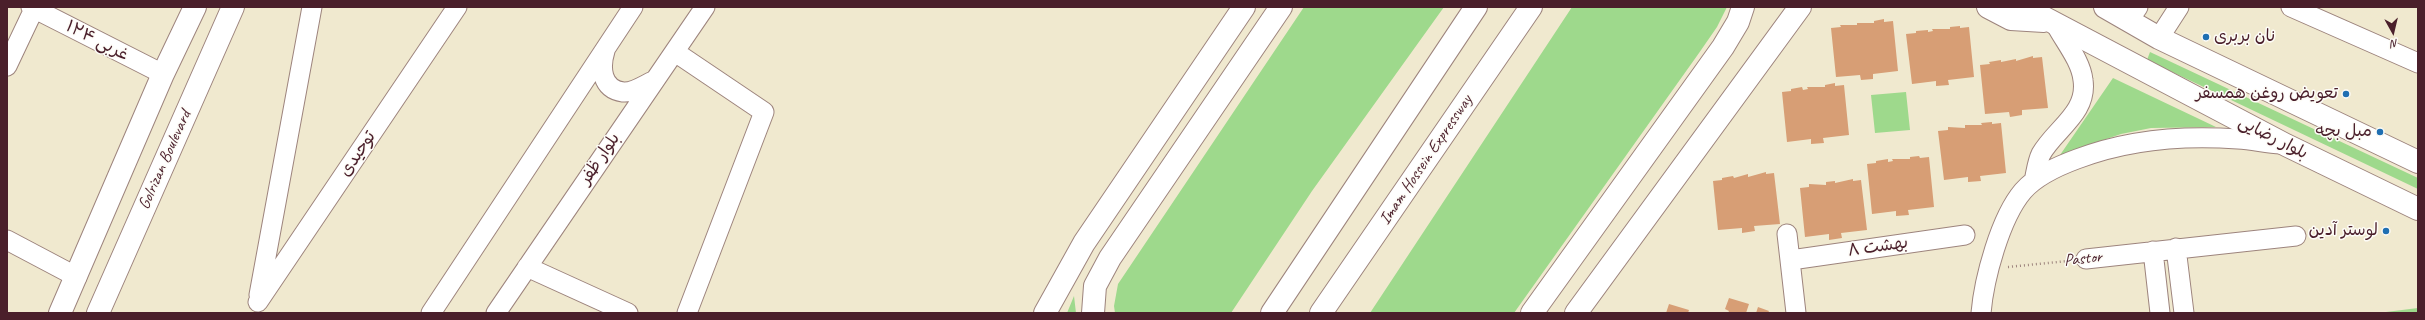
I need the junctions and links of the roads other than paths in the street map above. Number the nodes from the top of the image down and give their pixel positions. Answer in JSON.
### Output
{"nodes":[{"id":1,"x":195,"y":7,"type":"edge"},
{"id":2,"x":233,"y":7,"type":"edge"},
{"id":3,"x":312,"y":7,"type":"edge"},
{"id":4,"x":457,"y":7,"type":"edge"},
{"id":5,"x":633,"y":7,"type":"edge"},
{"id":6,"x":705,"y":7,"type":"edge"},
{"id":7,"x":1244,"y":7,"type":"edge"},
{"id":8,"x":1281,"y":7,"type":"edge"},
{"id":9,"x":1476,"y":7,"type":"edge"},
{"id":10,"x":1531,"y":7,"type":"edge"},
{"id":11,"x":1743,"y":7,"type":"edge"},
{"id":12,"x":1800,"y":7,"type":"edge"},
{"id":13,"x":1988,"y":7,"type":"edge"},
{"id":14,"x":2024,"y":7,"type":"edge"},
{"id":15,"x":2105,"y":7,"type":"edge"},
{"id":16,"x":2180,"y":7,"type":"edge"},
{"id":17,"x":2291,"y":7,"type":"edge"},
{"id":18,"x":33,"y":8,"type":"edge"},
{"id":19,"x":2133,"y":14,"type":"edge"},
{"id":20,"x":2053,"y":23,"type":"junction"},
{"id":21,"x":2159,"y":38,"type":"junction"},
{"id":22,"x":606,"y":48,"type":"junction"},
{"id":23,"x":675,"y":52,"type":"junction"},
{"id":24,"x":2418,"y":63,"type":"edge"},
{"id":25,"x":7,"y":66,"type":"edge"},
{"id":26,"x":163,"y":74,"type":"junction"},
{"id":27,"x":653,"y":81,"type":"junction"},
{"id":28,"x":2286,"y":145,"type":"junction"},
{"id":29,"x":2418,"y":162,"type":"edge"},
{"id":30,"x":2034,"y":181,"type":"junction"},
{"id":31,"x":2418,"y":209,"type":"edge"},
{"id":32,"x":1787,"y":234,"type":"dead end"},
{"id":33,"x":1965,"y":235,"type":"dead end"},
{"id":34,"x":2296,"y":236,"type":"dead end"},
{"id":35,"x":7,"y":240,"type":"edge"},
{"id":36,"x":2176,"y":248,"type":"junction"},
{"id":37,"x":2153,"y":251,"type":"junction"},
{"id":38,"x":2086,"y":259,"type":"road end"},
{"id":39,"x":1791,"y":260,"type":"junction"},
{"id":40,"x":527,"y":268,"type":"junction"},
{"id":41,"x":77,"y":276,"type":"junction"},
{"id":42,"x":257,"y":307,"type":"edge"},
{"id":43,"x":1046,"y":309,"type":"edge"},
{"id":44,"x":60,"y":313,"type":"edge"},
{"id":45,"x":98,"y":313,"type":"edge"},
{"id":46,"x":431,"y":313,"type":"edge"},
{"id":47,"x":496,"y":313,"type":"edge"},
{"id":48,"x":628,"y":313,"type":"edge"},
{"id":49,"x":687,"y":313,"type":"edge"},
{"id":50,"x":1093,"y":313,"type":"edge"},
{"id":51,"x":1272,"y":313,"type":"edge"},
{"id":52,"x":1321,"y":313,"type":"edge"},
{"id":53,"x":1532,"y":313,"type":"edge"},
{"id":54,"x":1576,"y":313,"type":"edge"},
{"id":55,"x":1796,"y":313,"type":"edge"},
{"id":56,"x":1981,"y":313,"type":"edge"},
{"id":57,"x":2160,"y":313,"type":"edge"},
{"id":58,"x":2184,"y":313,"type":"edge"}],
"edges":[{"from":1,"to":26,"type":"main road","name":"Golrizan Boulevard"},
{"from":2,"to":45,"type":"main road","name":"Golrizan Boulevard"},
{"from":3,"to":42,"type":"street"},
{"from":4,"to":42,"type":"street","name":"توحیدی"},
{"from":5,"to":22,"type":"street"},
{"from":6,"to":23,"type":"street","name":"بلوار ظفر"},
{"from":7,"to":43,"type":"main road"},
{"from":8,"to":50,"type":"main road"},
{"from":9,"to":51,"type":"main road"},
{"from":10,"to":52,"type":"main road","name":"Imam Hossein Expressway"},
{"from":11,"to":53,"type":"main road"},
{"from":12,"to":54,"type":"main road"},
{"from":13,"to":20,"type":"main road"},
{"from":14,"to":20,"type":"main road","name":"بلوار رضایی"},
{"from":15,"to":19,"type":"main road"},
{"from":16,"to":21,"type":"street"},
{"from":17,"to":24,"type":"street"},
{"from":18,"to":25,"type":"street"},
{"from":18,"to":26,"type":"street","name":"۱۲۴ غربی"},
{"from":19,"to":21,"type":"main road"},
{"from":20,"to":28,"type":"main road","name":"بلوار رضایی"},
{"from":20,"to":30,"type":"street"},
{"from":21,"to":29,"type":"main road"},
{"from":22,"to":27,"type":"street"},
{"from":22,"to":46,"type":"street"},
{"from":23,"to":27,"type":"street","name":"بلوار ظفر"},
{"from":23,"to":49,"type":"street"},
{"from":26,"to":41,"type":"main road","name":"Golrizan Boulevard"},
{"from":27,"to":40,"type":"street","name":"بلوار ظفر"},
{"from":28,"to":30,"type":"street"},
{"from":28,"to":31,"type":"main road","name":"بلوار رضایی"},
{"from":30,"to":56,"type":"street"},
{"from":32,"to":39,"type":"street"},
{"from":33,"to":39,"type":"street","name":"۸ بهشت"},
{"from":34,"to":36,"type":"street","name":"Pastor"},
{"from":35,"to":41,"type":"street"},
{"from":36,"to":37,"type":"street","name":"Pastor"},
{"from":36,"to":58,"type":"street"},
{"from":37,"to":38,"type":"street","name":"Pastor"},
{"from":37,"to":57,"type":"street"},
{"from":39,"to":55,"type":"street"},
{"from":40,"to":47,"type":"street","name":"بلوار ظفر"},
{"from":40,"to":48,"type":"street"},
{"from":41,"to":44,"type":"main road","name":"Golrizan Boulevard"}]}
